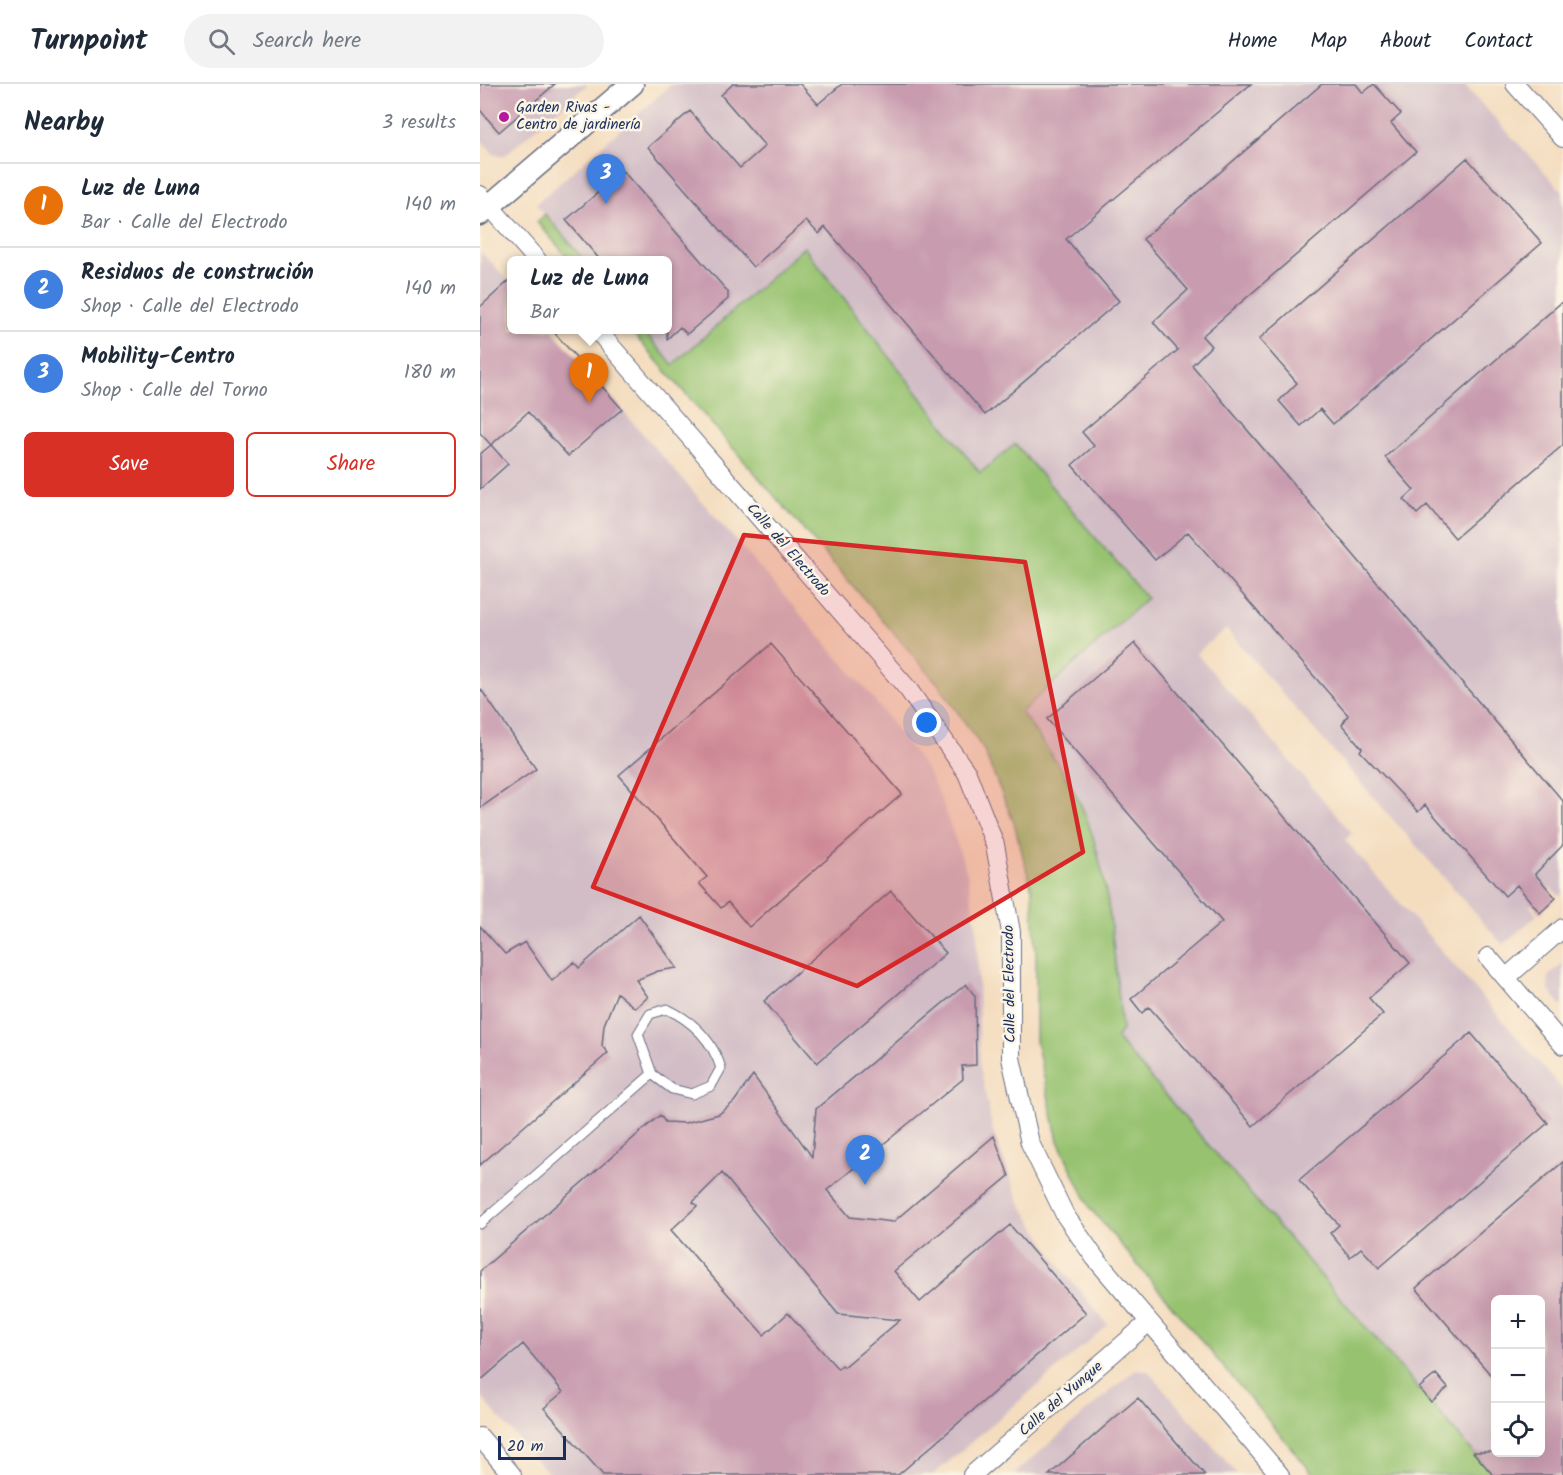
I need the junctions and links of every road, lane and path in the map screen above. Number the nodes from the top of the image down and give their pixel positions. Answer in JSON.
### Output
{"nodes":[{"id":1,"x":632,"y":84,"type":"edge"},
{"id":2,"x":1515,"y":84,"type":"edge"},
{"id":3,"x":1563,"y":138,"type":"edge"},
{"id":4,"x":483,"y":205,"type":"edge"},
{"id":5,"x":532,"y":256,"type":"edge"},
{"id":6,"x":600,"y":334,"type":"edge"},
{"id":7,"x":1563,"y":927,"type":"edge"},
{"id":8,"x":1488,"y":957,"type":"dead end"},
{"id":9,"x":1507,"y":977,"type":"junction"},
{"id":10,"x":1563,"y":1045,"type":"edge"},
{"id":11,"x":652,"y":1074,"type":"junction"},
{"id":12,"x":480,"y":1224,"type":"edge"},
{"id":13,"x":1149,"y":1322,"type":"junction"},
{"id":14,"x":480,"y":1437,"type":"edge"},
{"id":15,"x":512,"y":1475,"type":"edge"},
{"id":16,"x":972,"y":1475,"type":"edge"},
{"id":17,"x":1280,"y":1475,"type":"edge"}],
"edges":[{"from":1,"to":4,"type":"street"},
{"from":2,"to":3,"type":"street"},
{"from":4,"to":5,"type":"street"},
{"from":6,"to":13,"type":"street","name":"Calle del Electrodo"},
{"from":7,"to":9,"type":"street"},
{"from":8,"to":9,"type":"street"},
{"from":9,"to":10,"type":"street"},
{"from":11,"to":11,"type":"lane"},
{"from":11,"to":12,"type":"lane"},
{"from":13,"to":16,"type":"street","name":"Calle del Yunque"},
{"from":13,"to":17,"type":"street","name":"Calle del Electrodo"},
{"from":14,"to":15,"type":"street"}]}
